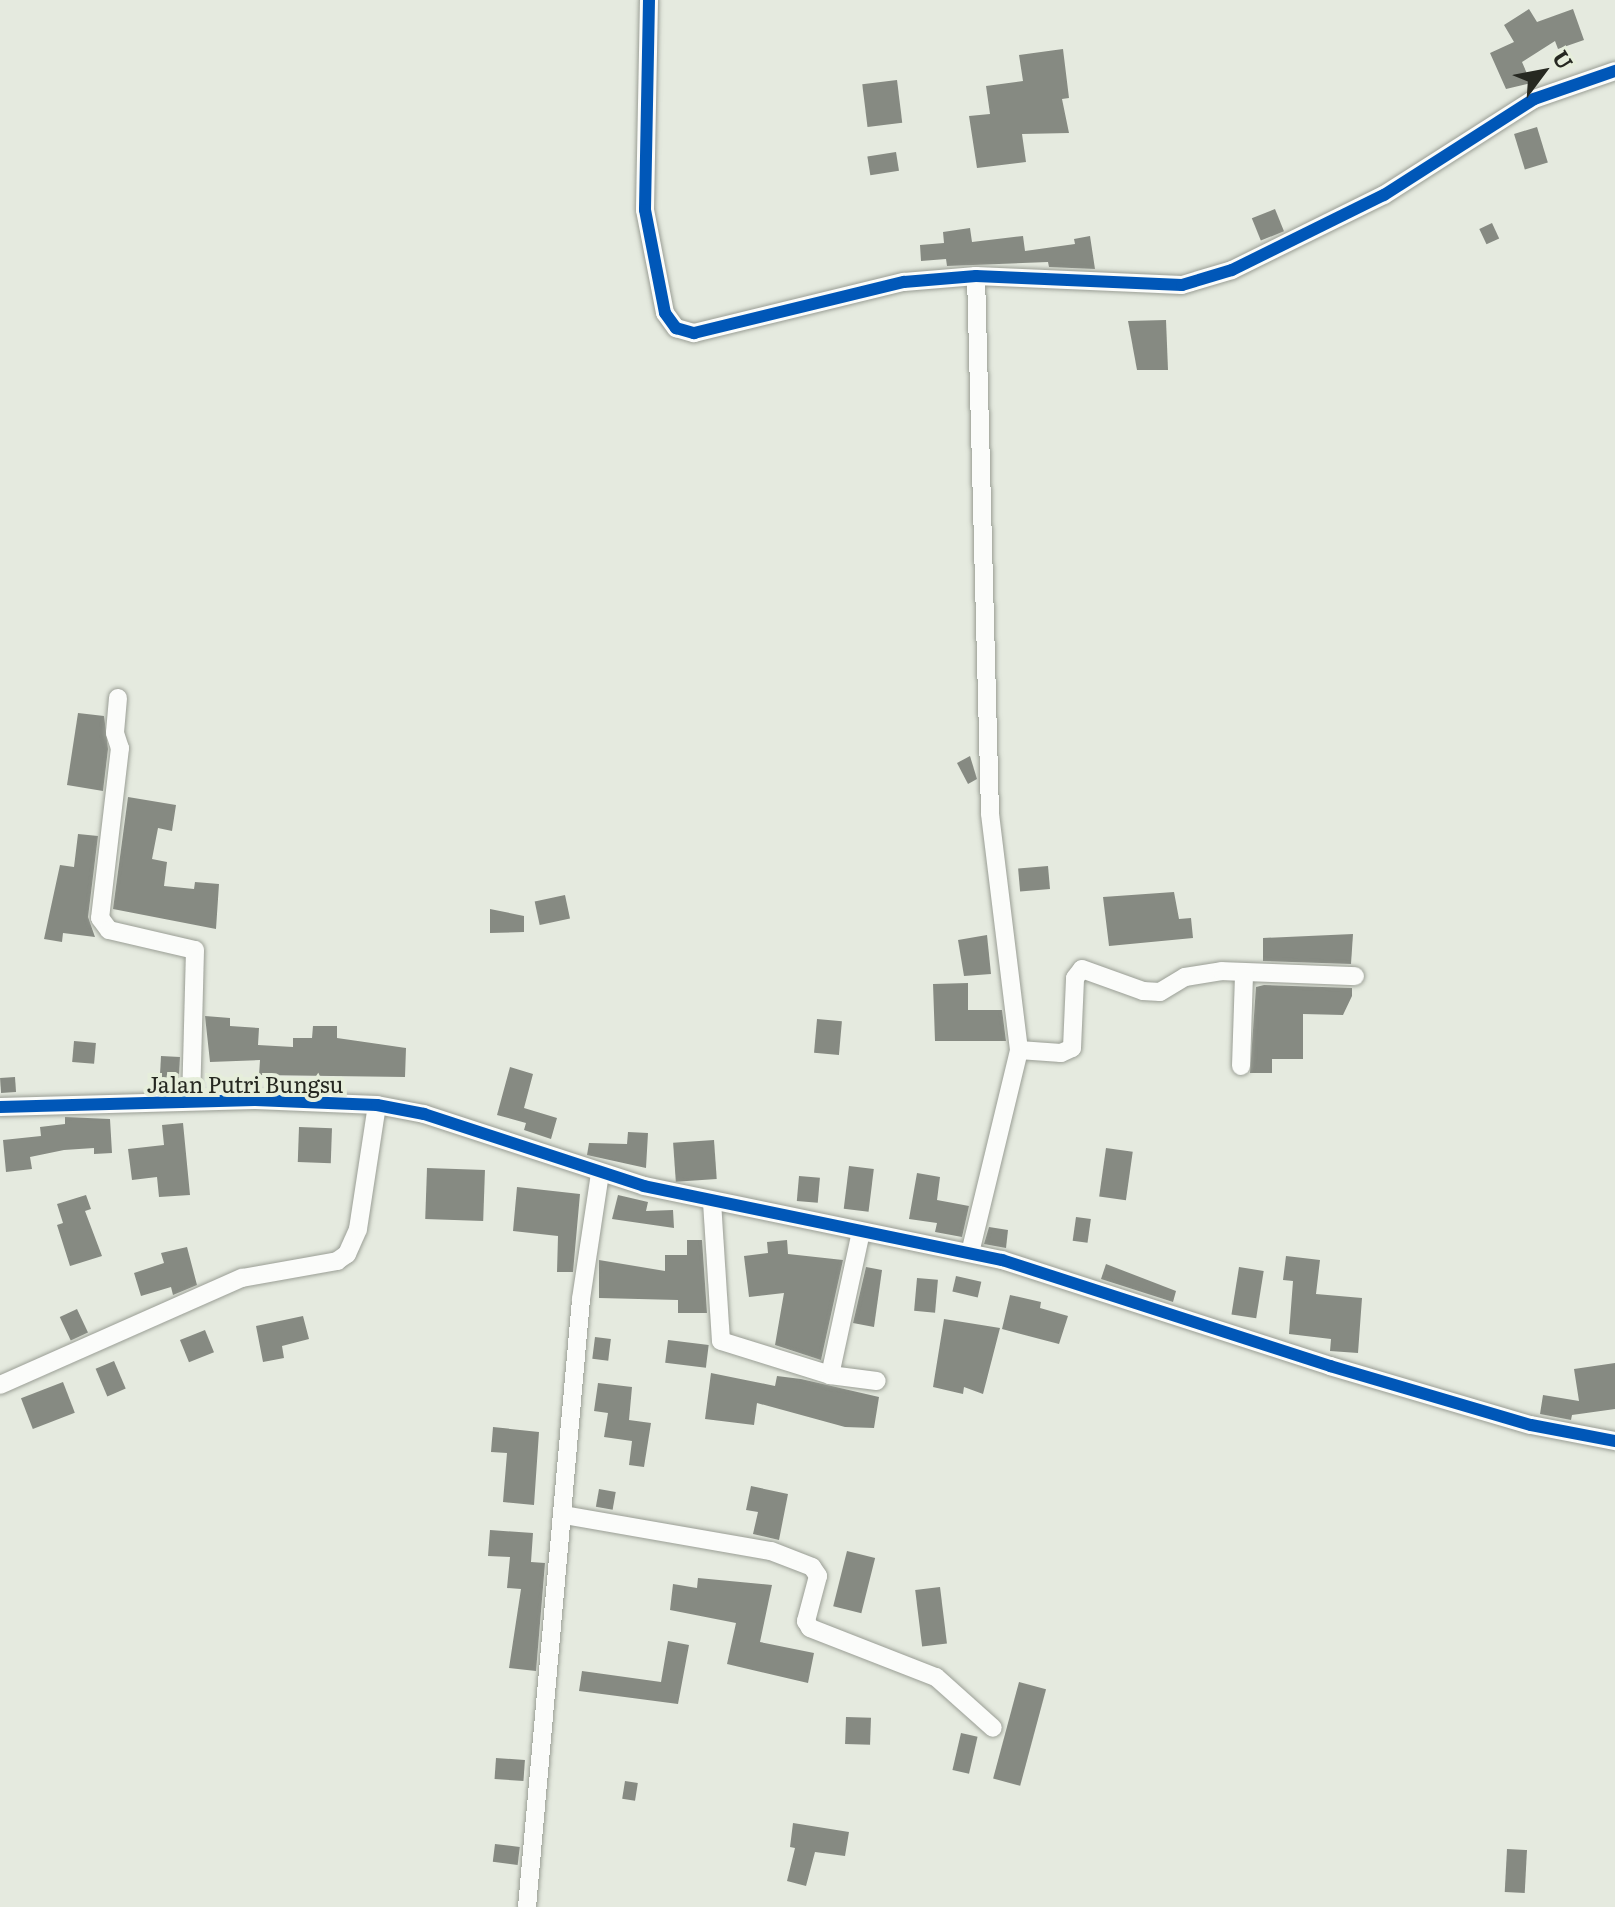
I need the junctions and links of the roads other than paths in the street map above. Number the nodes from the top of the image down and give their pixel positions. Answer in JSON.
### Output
{"nodes":[{"id":1,"x":649,"y":0,"type":"edge"},
{"id":2,"x":1615,"y":71,"type":"edge"},
{"id":3,"x":976,"y":276,"type":"junction"},
{"id":4,"x":118,"y":698,"type":"dead end"},
{"id":5,"x":1244,"y":974,"type":"junction"},
{"id":6,"x":1355,"y":976,"type":"dead end"},
{"id":7,"x":1019,"y":1050,"type":"junction"},
{"id":8,"x":1241,"y":1066,"type":"dead end"},
{"id":9,"x":191,"y":1101,"type":"junction"},
{"id":10,"x":377,"y":1105,"type":"junction"},
{"id":11,"x":0,"y":1107,"type":"edge"},
{"id":12,"x":600,"y":1174,"type":"junction"},
{"id":13,"x":712,"y":1202,"type":"junction"},
{"id":14,"x":861,"y":1232,"type":"junction"},
{"id":15,"x":970,"y":1253,"type":"junction"},
{"id":16,"x":830,"y":1375,"type":"junction"},
{"id":17,"x":877,"y":1381,"type":"dead end"},
{"id":18,"x":0,"y":1385,"type":"edge"},
{"id":19,"x":1615,"y":1441,"type":"edge"},
{"id":20,"x":564,"y":1515,"type":"junction"},
{"id":21,"x":993,"y":1728,"type":"dead end"},
{"id":22,"x":527,"y":1907,"type":"edge"}],
"edges":[{"from":1,"to":3,"type":"street"},
{"from":2,"to":3,"type":"street"},
{"from":3,"to":7,"type":"street"},
{"from":4,"to":9,"type":"street"},
{"from":5,"to":6,"type":"street"},
{"from":5,"to":7,"type":"street"},
{"from":5,"to":8,"type":"street"},
{"from":7,"to":15,"type":"street"},
{"from":9,"to":10,"type":"street","name":"Jalan Putri Bungsu"},
{"from":9,"to":11,"type":"street","name":"Jalan Putri Bungsu"},
{"from":10,"to":12,"type":"street","name":"Jalan Putri Bungsu"},
{"from":10,"to":18,"type":"street"},
{"from":12,"to":13,"type":"street","name":"Jalan Putri Bungsu"},
{"from":12,"to":20,"type":"street"},
{"from":13,"to":14,"type":"street","name":"Jalan Putri Bungsu"},
{"from":13,"to":16,"type":"street"},
{"from":14,"to":15,"type":"street","name":"Jalan Putri Bungsu"},
{"from":14,"to":16,"type":"street"},
{"from":15,"to":19,"type":"street","name":"Jalan Putri Bungsu"},
{"from":16,"to":17,"type":"street"},
{"from":20,"to":21,"type":"street"},
{"from":20,"to":22,"type":"street"}]}
